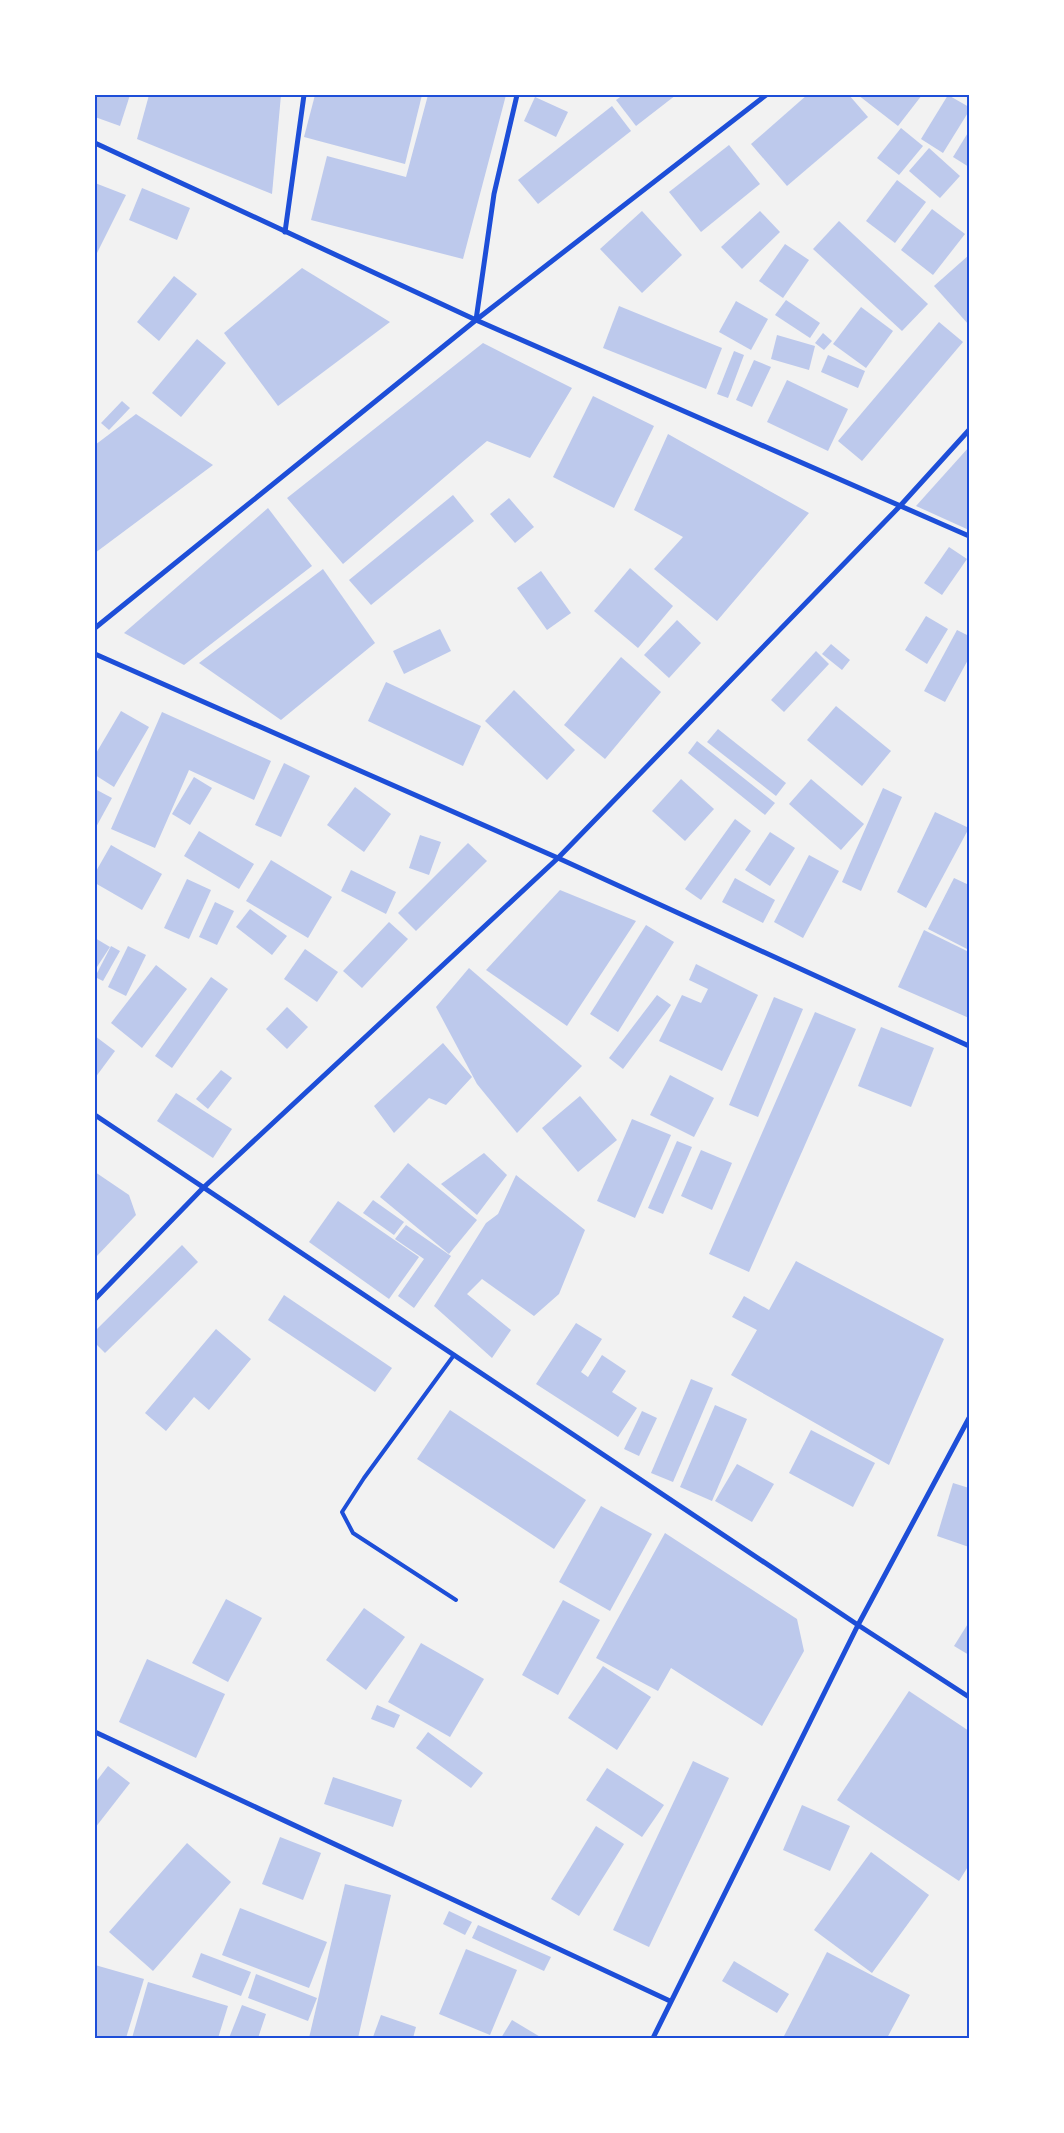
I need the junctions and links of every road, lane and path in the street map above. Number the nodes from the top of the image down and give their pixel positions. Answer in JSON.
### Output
{"nodes":[{"id":1,"x":304,"y":95,"type":"edge"},
{"id":2,"x":517,"y":95,"type":"edge"},
{"id":3,"x":766,"y":95,"type":"edge"},
{"id":4,"x":95,"y":143,"type":"edge"},
{"id":5,"x":285,"y":232,"type":"junction"},
{"id":6,"x":476,"y":320,"type":"junction"},
{"id":7,"x":969,"y":430,"type":"edge"},
{"id":8,"x":900,"y":506,"type":"junction"},
{"id":9,"x":969,"y":536,"type":"edge"},
{"id":10,"x":95,"y":628,"type":"edge"},
{"id":11,"x":95,"y":654,"type":"edge"},
{"id":12,"x":558,"y":858,"type":"junction"},
{"id":13,"x":969,"y":1046,"type":"edge"},
{"id":14,"x":95,"y":1115,"type":"edge"},
{"id":15,"x":204,"y":1188,"type":"junction"},
{"id":16,"x":95,"y":1299,"type":"edge"},
{"id":17,"x":454,"y":1355,"type":"junction"},
{"id":18,"x":969,"y":1418,"type":"edge"},
{"id":19,"x":456,"y":1600,"type":"dead end"},
{"id":20,"x":858,"y":1625,"type":"junction"},
{"id":21,"x":969,"y":1697,"type":"edge"},
{"id":22,"x":95,"y":1732,"type":"edge"},
{"id":23,"x":670,"y":2000,"type":"junction"},
{"id":24,"x":653,"y":2038,"type":"edge"}],
"edges":[{"from":1,"to":5,"type":"street"},
{"from":2,"to":6,"type":"street"},
{"from":3,"to":6,"type":"street"},
{"from":4,"to":5,"type":"street"},
{"from":5,"to":6,"type":"street"},
{"from":6,"to":8,"type":"street"},
{"from":6,"to":10,"type":"street"},
{"from":7,"to":8,"type":"street"},
{"from":8,"to":9,"type":"street"},
{"from":8,"to":12,"type":"street"},
{"from":11,"to":12,"type":"street"},
{"from":12,"to":13,"type":"street"},
{"from":12,"to":15,"type":"street"},
{"from":14,"to":15,"type":"street"},
{"from":15,"to":16,"type":"street"},
{"from":15,"to":17,"type":"street"},
{"from":17,"to":19,"type":"lane"},
{"from":17,"to":20,"type":"street"},
{"from":18,"to":20,"type":"street"},
{"from":20,"to":21,"type":"street"},
{"from":20,"to":23,"type":"street"},
{"from":22,"to":23,"type":"street"},
{"from":23,"to":24,"type":"street"}]}
